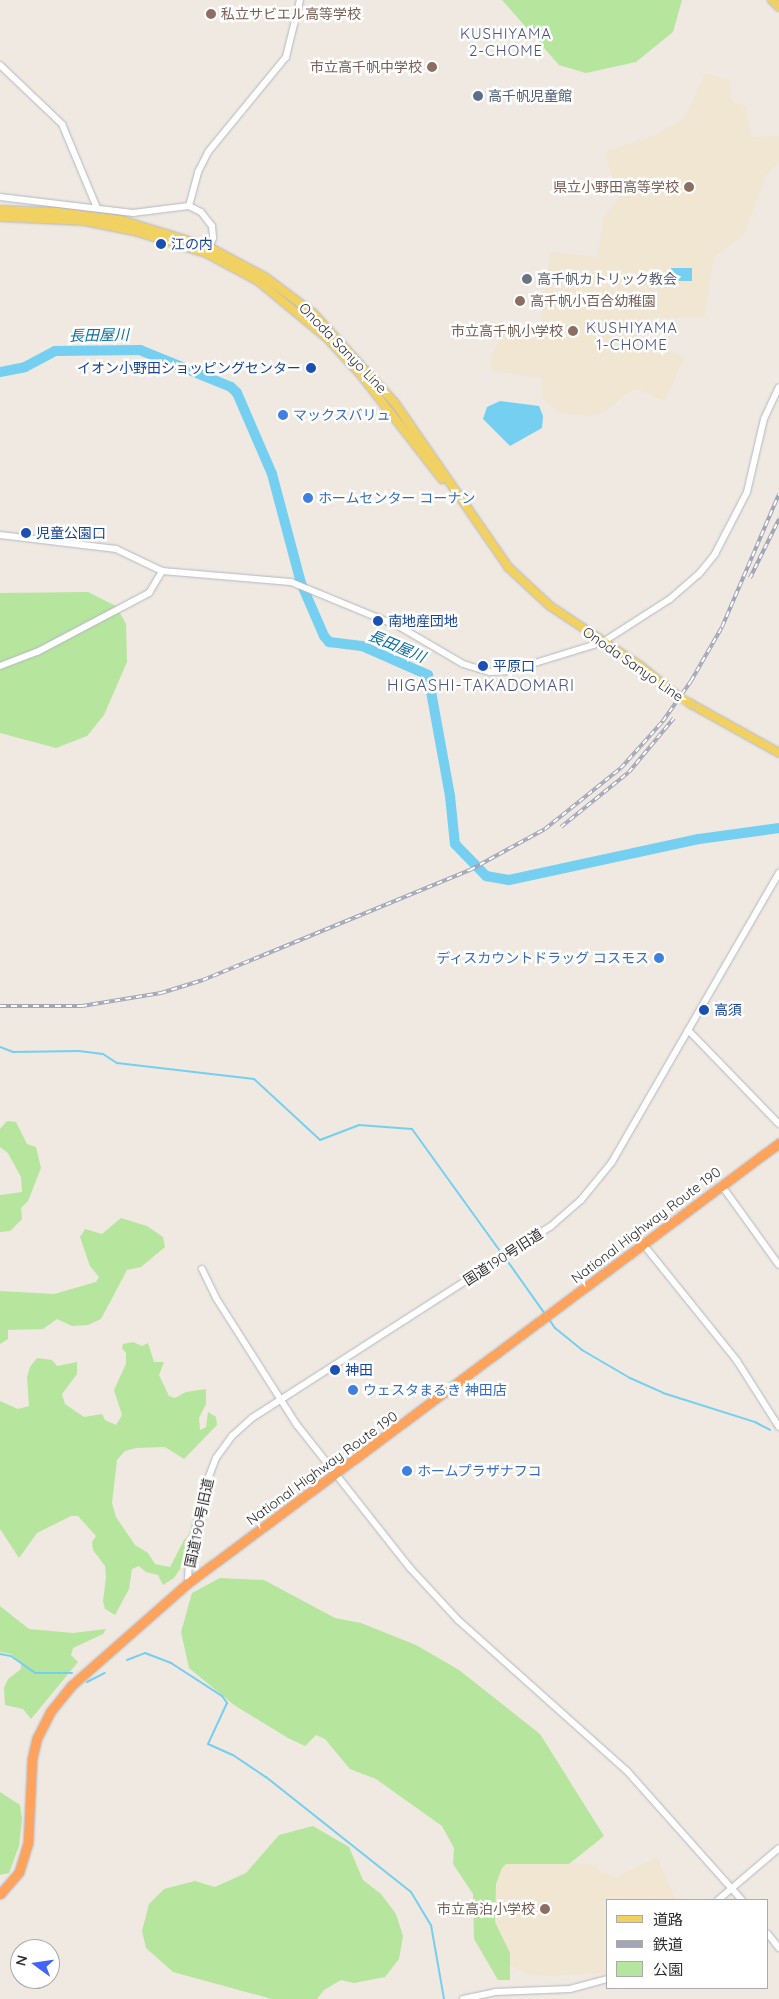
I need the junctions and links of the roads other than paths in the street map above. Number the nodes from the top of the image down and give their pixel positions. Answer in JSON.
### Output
{"nodes":[{"id":1,"x":300,"y":0,"type":"edge"},
{"id":2,"x":772,"y":0,"type":"edge"},
{"id":3,"x":779,"y":7,"type":"edge"},
{"id":4,"x":0,"y":65,"type":"edge"},
{"id":5,"x":0,"y":197,"type":"edge"},
{"id":6,"x":189,"y":206,"type":"junction"},
{"id":7,"x":97,"y":208,"type":"junction"},
{"id":8,"x":0,"y":210,"type":"edge"},
{"id":9,"x":0,"y":217,"type":"edge"},
{"id":10,"x":208,"y":250,"type":"junction"},
{"id":11,"x":779,"y":387,"type":"edge"},
{"id":12,"x":0,"y":535,"type":"edge"},
{"id":13,"x":162,"y":571,"type":"junction"},
{"id":14,"x":603,"y":642,"type":"junction"},
{"id":15,"x":0,"y":666,"type":"edge"},
{"id":16,"x":779,"y":753,"type":"edge"},
{"id":17,"x":779,"y":872,"type":"edge"},
{"id":18,"x":688,"y":1030,"type":"junction"},
{"id":19,"x":779,"y":1124,"type":"edge"},
{"id":20,"x":779,"y":1143,"type":"edge"},
{"id":21,"x":722,"y":1186,"type":"junction"},
{"id":22,"x":643,"y":1244,"type":"junction"},
{"id":23,"x":779,"y":1265,"type":"edge"},
{"id":24,"x":202,"y":1269,"type":"dead end"},
{"id":25,"x":281,"y":1400,"type":"junction"},
{"id":26,"x":779,"y":1427,"type":"edge"},
{"id":27,"x":335,"y":1476,"type":"junction"},
{"id":28,"x":188,"y":1583,"type":"junction"},
{"id":29,"x":779,"y":1848,"type":"edge"},
{"id":30,"x":732,"y":1888,"type":"junction"},
{"id":31,"x":0,"y":1894,"type":"edge"},
{"id":32,"x":719,"y":1899,"type":"edge"},
{"id":33,"x":741,"y":1899,"type":"edge"},
{"id":34,"x":769,"y":1935,"type":"edge"},
{"id":35,"x":779,"y":1948,"type":"edge"},
{"id":36,"x":606,"y":1980,"type":"edge"},
{"id":37,"x":463,"y":1999,"type":"edge"}],
"edges":[{"from":1,"to":6,"type":"street"},
{"from":2,"to":3,"type":"main road"},
{"from":4,"to":7,"type":"street"},
{"from":5,"to":7,"type":"street"},
{"from":6,"to":7,"type":"street"},
{"from":6,"to":10,"type":"street"},
{"from":8,"to":10,"type":"main road","name":"Onoda Sanyo Line"},
{"from":9,"to":10,"type":"main road","name":"Onoda Sanyo Line"},
{"from":10,"to":14,"type":"main road","name":"Onoda Sanyo Line"},
{"from":11,"to":14,"type":"street"},
{"from":12,"to":13,"type":"street"},
{"from":13,"to":14,"type":"street"},
{"from":13,"to":15,"type":"street"},
{"from":14,"to":16,"type":"main road","name":"Onoda Sanyo Line","bridge":true},
{"from":17,"to":18,"type":"street","name":"国道190号旧道"},
{"from":18,"to":19,"type":"street"},
{"from":18,"to":25,"type":"street","name":"国道190号旧道"},
{"from":20,"to":21,"type":"highway","name":"National Highway Route 190"},
{"from":21,"to":22,"type":"highway","name":"National Highway Route 190"},
{"from":21,"to":23,"type":"street"},
{"from":22,"to":26,"type":"street"},
{"from":22,"to":27,"type":"highway","name":"National Highway Route 190"},
{"from":24,"to":25,"type":"street"},
{"from":25,"to":27,"type":"street"},
{"from":25,"to":28,"type":"street","name":"国道190号旧道"},
{"from":27,"to":28,"type":"highway","name":"National Highway Route 190"},
{"from":27,"to":30,"type":"street"},
{"from":28,"to":31,"type":"highway","name":"National Highway Route 190"},
{"from":29,"to":30,"type":"street"},
{"from":30,"to":32,"type":"street"},
{"from":30,"to":33,"type":"street"},
{"from":34,"to":35,"type":"street"},
{"from":36,"to":37,"type":"street"}]}
